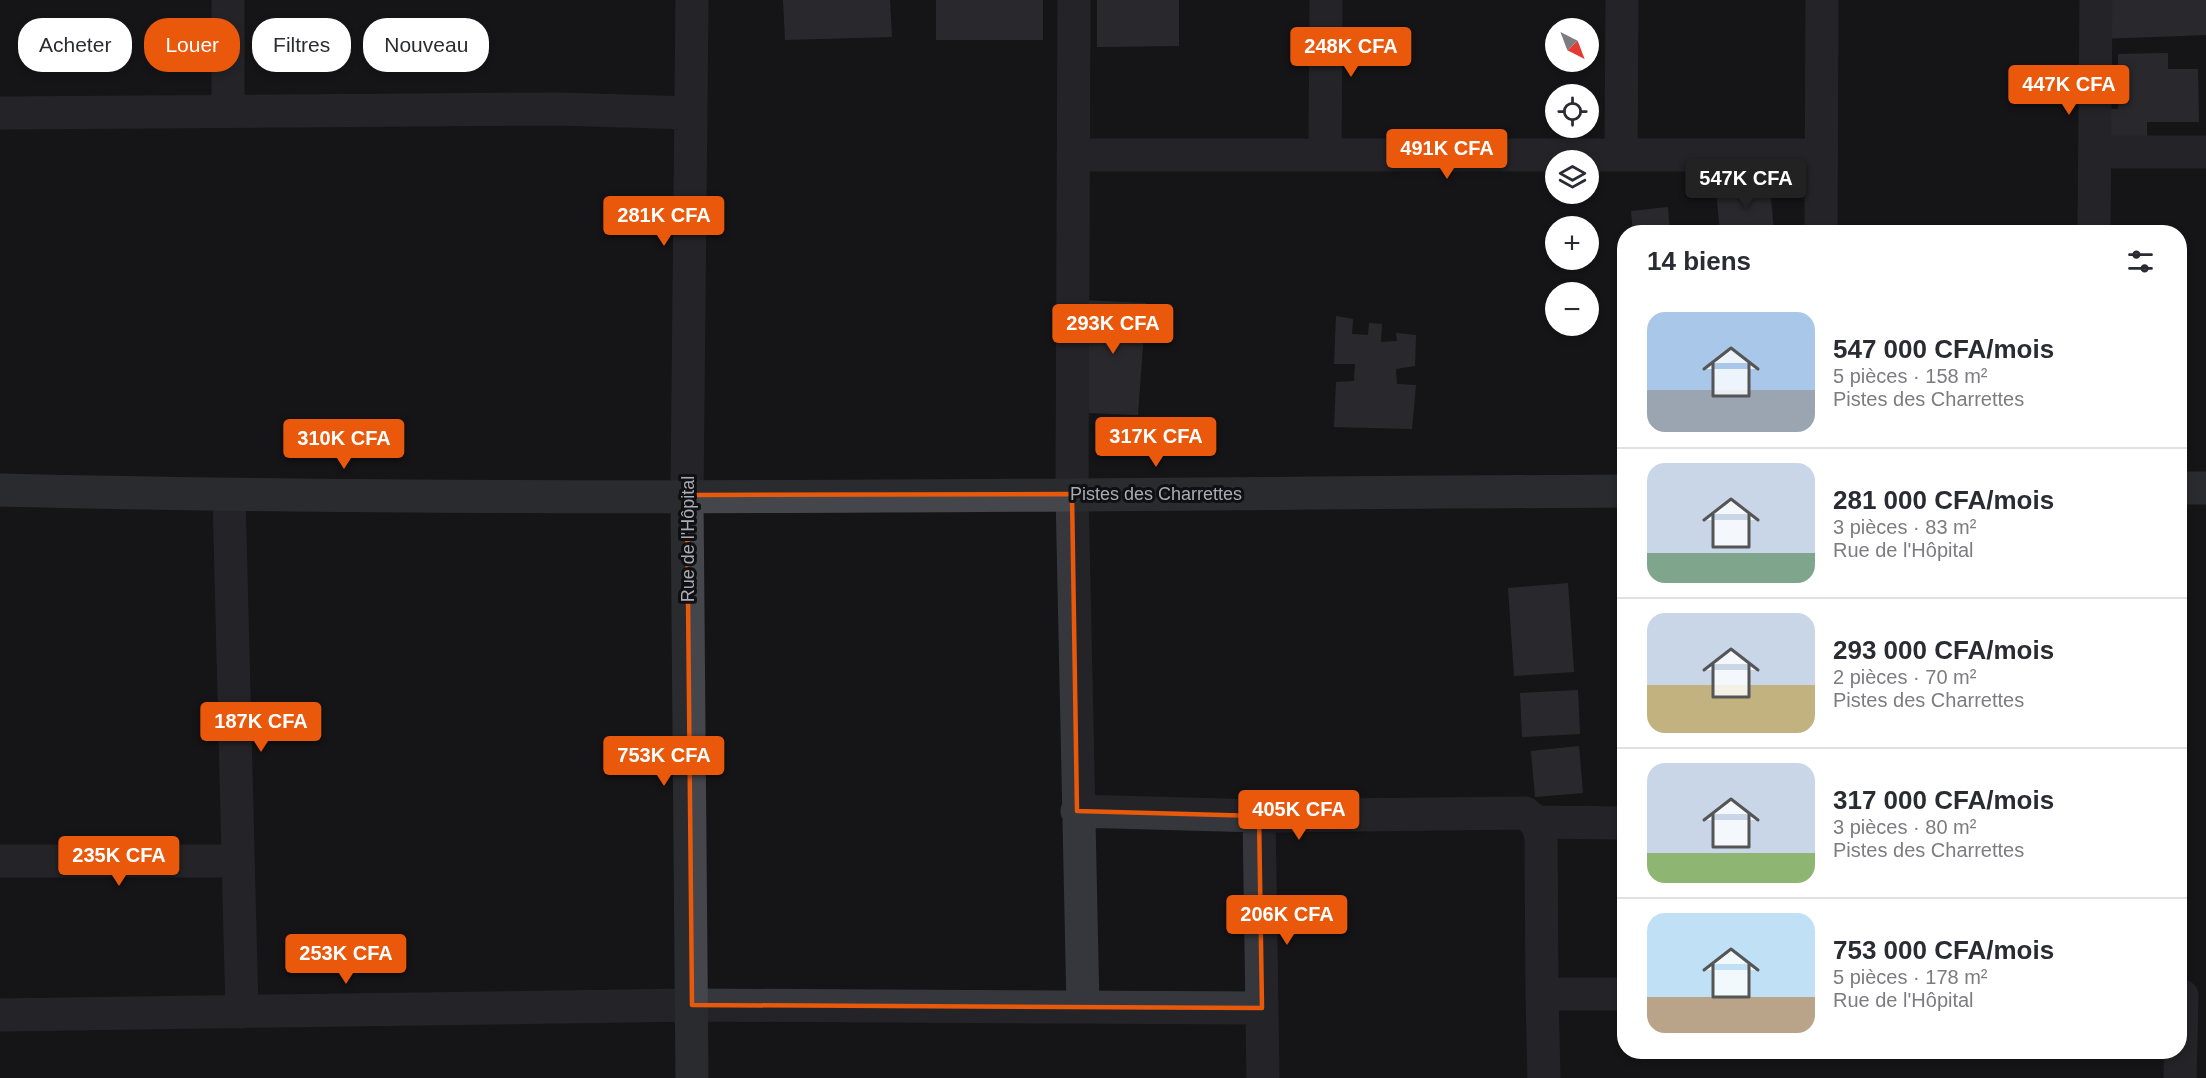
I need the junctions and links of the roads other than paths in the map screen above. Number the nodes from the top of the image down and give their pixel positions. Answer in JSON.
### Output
{"nodes":[{"id":1,"x":228,"y":0,"type":"edge"},
{"id":2,"x":692,"y":0,"type":"edge"},
{"id":3,"x":1074,"y":0,"type":"edge"},
{"id":4,"x":1326,"y":0,"type":"edge"},
{"id":5,"x":1622,"y":0,"type":"edge"},
{"id":6,"x":1822,"y":0,"type":"edge"},
{"id":7,"x":2096,"y":0,"type":"edge"},
{"id":8,"x":228,"y":111,"type":"junction"},
{"id":9,"x":0,"y":113,"type":"edge"},
{"id":10,"x":692,"y":114,"type":"junction"},
{"id":11,"x":2095,"y":152,"type":"junction"},
{"id":12,"x":2206,"y":152,"type":"edge"},
{"id":13,"x":1073,"y":155,"type":"junction"},
{"id":14,"x":1325,"y":155,"type":"junction"},
{"id":15,"x":1621,"y":155,"type":"junction"},
{"id":16,"x":1821,"y":155,"type":"junction"},
{"id":17,"x":1821,"y":225,"type":"edge"},
{"id":18,"x":2094,"y":225,"type":"edge"},
{"id":19,"x":2187,"y":488,"type":"edge"},
{"id":20,"x":2206,"y":488,"type":"edge"},
{"id":21,"x":0,"y":490,"type":"edge"},
{"id":22,"x":1617,"y":491,"type":"edge"},
{"id":23,"x":1072,"y":494,"type":"junction"},
{"id":24,"x":229,"y":495,"type":"junction"},
{"id":25,"x":687,"y":495,"type":"junction"},
{"id":26,"x":1077,"y":811,"type":"junction"},
{"id":27,"x":1259,"y":816,"type":"junction"},
{"id":28,"x":1536,"y":822,"type":"junction"},
{"id":29,"x":1617,"y":823,"type":"edge"},
{"id":30,"x":0,"y":861,"type":"edge"},
{"id":31,"x":238,"y":861,"type":"junction"},
{"id":32,"x":1542,"y":994,"type":"junction"},
{"id":33,"x":1617,"y":994,"type":"edge"},
{"id":34,"x":2189,"y":996,"type":"edge"},
{"id":35,"x":692,"y":1005,"type":"junction"},
{"id":36,"x":1083,"y":1007,"type":"junction"},
{"id":37,"x":1262,"y":1008,"type":"junction"},
{"id":38,"x":242,"y":1012,"type":"junction"},
{"id":39,"x":2187,"y":1014,"type":"edge"},
{"id":40,"x":0,"y":1015,"type":"edge"},
{"id":41,"x":2182,"y":1059,"type":"edge"},
{"id":42,"x":692,"y":1078,"type":"edge"},
{"id":43,"x":1263,"y":1078,"type":"edge"},
{"id":44,"x":1544,"y":1078,"type":"edge"},
{"id":45,"x":2180,"y":1078,"type":"edge"}],
"edges":[{"from":1,"to":8,"type":"street"},
{"from":2,"to":10,"type":"street","name":"Rue de l'Hôpital"},
{"from":3,"to":13,"type":"street"},
{"from":4,"to":14,"type":"street"},
{"from":5,"to":15,"type":"street"},
{"from":6,"to":16,"type":"street"},
{"from":7,"to":11,"type":"street"},
{"from":8,"to":9,"type":"street"},
{"from":8,"to":10,"type":"street"},
{"from":10,"to":25,"type":"street","name":"Rue de l'Hôpital"},
{"from":11,"to":12,"type":"street"},
{"from":11,"to":18,"type":"street"},
{"from":13,"to":14,"type":"street"},
{"from":13,"to":23,"type":"street"},
{"from":14,"to":15,"type":"street"},
{"from":15,"to":16,"type":"street"},
{"from":16,"to":17,"type":"street"},
{"from":19,"to":20,"type":"main road"},
{"from":21,"to":24,"type":"main road","name":"Pistes des Charrettes"},
{"from":22,"to":23,"type":"main road","name":"Pistes des Charrettes"},
{"from":23,"to":25,"type":"main road","name":"Pistes des Charrettes"},
{"from":23,"to":26,"type":"street"},
{"from":24,"to":25,"type":"main road","name":"Pistes des Charrettes"},
{"from":24,"to":31,"type":"street"},
{"from":25,"to":35,"type":"main road","name":"Rue de l'Hôpital"},
{"from":26,"to":27,"type":"street"},
{"from":26,"to":36,"type":"street"},
{"from":27,"to":28,"type":"street"},
{"from":27,"to":37,"type":"street"},
{"from":28,"to":29,"type":"street"},
{"from":28,"to":32,"type":"street"},
{"from":30,"to":31,"type":"street"},
{"from":31,"to":38,"type":"street"},
{"from":32,"to":33,"type":"street"},
{"from":32,"to":44,"type":"street"},
{"from":34,"to":39,"type":"street"},
{"from":35,"to":36,"type":"street"},
{"from":35,"to":38,"type":"street"},
{"from":35,"to":42,"type":"main road","name":"Rue de l'Hôpital"},
{"from":36,"to":37,"type":"street"},
{"from":37,"to":43,"type":"street"},
{"from":38,"to":40,"type":"street"},
{"from":41,"to":45,"type":"street"}]}
